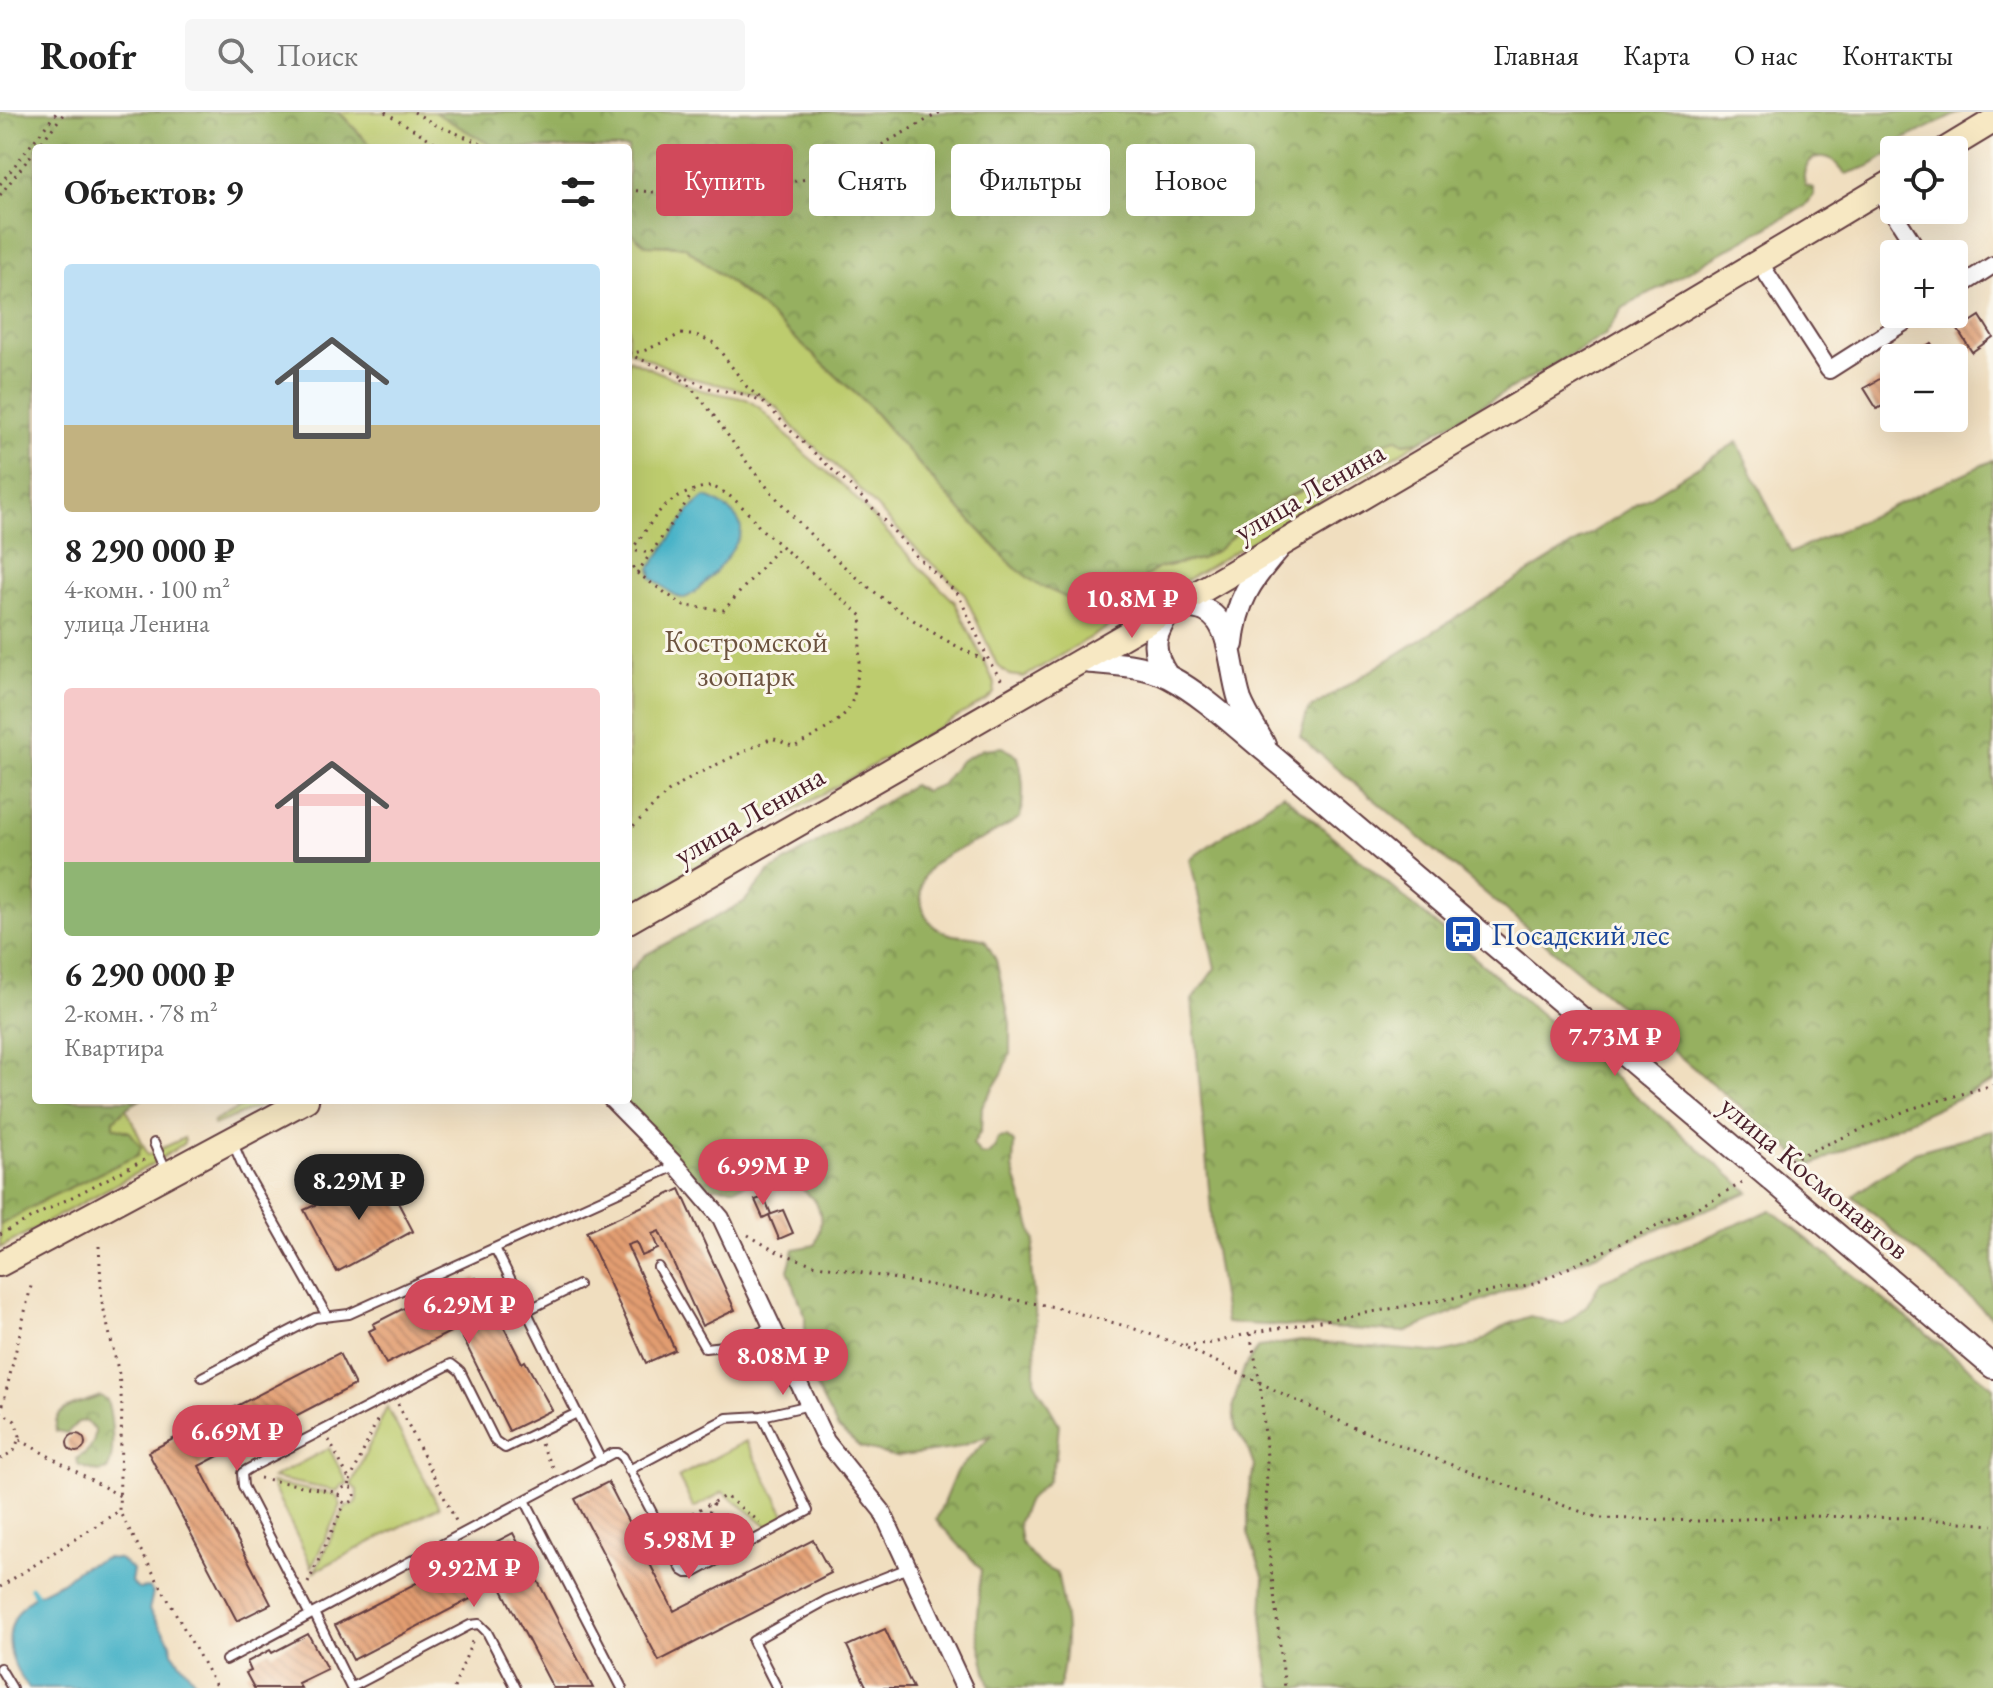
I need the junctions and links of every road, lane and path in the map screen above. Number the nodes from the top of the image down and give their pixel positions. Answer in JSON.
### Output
{"nodes":[{"id":1,"x":57,"y":112,"type":"edge"},
{"id":2,"x":65,"y":112,"type":"edge"},
{"id":3,"x":385,"y":112,"type":"edge"},
{"id":4,"x":414,"y":112,"type":"edge"},
{"id":5,"x":941,"y":112,"type":"edge"},
{"id":6,"x":1993,"y":121,"type":"edge"},
{"id":7,"x":1968,"y":136,"type":"edge"},
{"id":8,"x":39,"y":144,"type":"edge"},
{"id":9,"x":437,"y":144,"type":"edge"},
{"id":10,"x":482,"y":144,"type":"edge"},
{"id":11,"x":32,"y":153,"type":"edge"},
{"id":12,"x":0,"y":184,"type":"edge"},
{"id":13,"x":1880,"y":189,"type":"edge"},
{"id":14,"x":632,"y":190,"type":"edge"},
{"id":15,"x":0,"y":195,"type":"edge"},
{"id":16,"x":1759,"y":262,"type":"junction"},
{"id":17,"x":1993,"y":265,"type":"edge"},
{"id":18,"x":1968,"y":281,"type":"edge"},
{"id":19,"x":1895,"y":328,"type":"edge"},
{"id":20,"x":632,"y":353,"type":"edge"},
{"id":21,"x":632,"y":356,"type":"edge"},
{"id":22,"x":679,"y":377,"type":"junction"},
{"id":23,"x":766,"y":404,"type":"junction"},
{"id":24,"x":693,"y":492,"type":"junction"},
{"id":25,"x":1282,"y":544,"type":"junction"},
{"id":26,"x":781,"y":545,"type":"junction"},
{"id":27,"x":632,"y":547,"type":"edge"},
{"id":28,"x":632,"y":550,"type":"edge"},
{"id":29,"x":651,"y":553,"type":"junction"},
{"id":30,"x":632,"y":566,"type":"edge"},
{"id":31,"x":637,"y":573,"type":"junction"},
{"id":32,"x":1173,"y":608,"type":"junction"},
{"id":33,"x":989,"y":661,"type":"junction"},
{"id":34,"x":1083,"y":661,"type":"junction"},
{"id":35,"x":1230,"y":666,"type":"junction"},
{"id":36,"x":1167,"y":676,"type":"junction"},
{"id":37,"x":1015,"y":700,"type":"junction"},
{"id":38,"x":1268,"y":753,"type":"junction"},
{"id":39,"x":632,"y":827,"type":"edge"},
{"id":40,"x":632,"y":919,"type":"edge"},
{"id":41,"x":1993,"y":1085,"type":"edge"},
{"id":42,"x":299,"y":1104,"type":"edge"},
{"id":43,"x":616,"y":1104,"type":"edge"},
{"id":44,"x":232,"y":1140,"type":"junction"},
{"id":45,"x":154,"y":1143,"type":"dead end"},
{"id":46,"x":163,"y":1164,"type":"junction"},
{"id":47,"x":676,"y":1165,"type":"junction"},
{"id":48,"x":1762,"y":1172,"type":"junction"},
{"id":49,"x":721,"y":1218,"type":"junction"},
{"id":50,"x":0,"y":1234,"type":"edge"},
{"id":51,"x":99,"y":1246,"type":"dead end"},
{"id":52,"x":495,"y":1248,"type":"junction"},
{"id":53,"x":0,"y":1264,"type":"edge"},
{"id":54,"x":658,"y":1267,"type":"dead end"},
{"id":55,"x":32,"y":1282,"type":"dead end"},
{"id":56,"x":578,"y":1285,"type":"dead end"},
{"id":57,"x":526,"y":1311,"type":"junction"},
{"id":58,"x":327,"y":1316,"type":"junction"},
{"id":59,"x":773,"y":1327,"type":"junction"},
{"id":60,"x":1250,"y":1333,"type":"junction"},
{"id":61,"x":1181,"y":1345,"type":"junction"},
{"id":62,"x":1993,"y":1367,"type":"edge"},
{"id":63,"x":202,"y":1377,"type":"dead end"},
{"id":64,"x":1260,"y":1382,"type":"junction"},
{"id":65,"x":395,"y":1398,"type":"junction"},
{"id":66,"x":810,"y":1405,"type":"junction"},
{"id":67,"x":1,"y":1412,"type":"edge"},
{"id":68,"x":577,"y":1413,"type":"junction"},
{"id":69,"x":762,"y":1416,"type":"junction"},
{"id":70,"x":323,"y":1430,"type":"junction"},
{"id":71,"x":536,"y":1433,"type":"junction"},
{"id":72,"x":20,"y":1440,"type":"junction"},
{"id":73,"x":0,"y":1459,"type":"edge"},
{"id":74,"x":601,"y":1460,"type":"junction"},
{"id":75,"x":629,"y":1470,"type":"junction"},
{"id":76,"x":242,"y":1475,"type":"junction"},
{"id":77,"x":350,"y":1481,"type":"junction"},
{"id":78,"x":560,"y":1481,"type":"junction"},
{"id":79,"x":349,"y":1487,"type":"junction"},
{"id":80,"x":339,"y":1493,"type":"junction"},
{"id":81,"x":120,"y":1496,"type":"junction"},
{"id":82,"x":525,"y":1500,"type":"junction"},
{"id":83,"x":714,"y":1502,"type":"junction"},
{"id":84,"x":345,"y":1503,"type":"junction"},
{"id":85,"x":119,"y":1511,"type":"junction"},
{"id":86,"x":1993,"y":1525,"type":"edge"},
{"id":87,"x":661,"y":1529,"type":"junction"},
{"id":88,"x":772,"y":1532,"type":"junction"},
{"id":89,"x":463,"y":1533,"type":"junction"},
{"id":90,"x":908,"y":1568,"type":"junction"},
{"id":91,"x":682,"y":1570,"type":"junction"},
{"id":92,"x":0,"y":1587,"type":"edge"},
{"id":93,"x":301,"y":1598,"type":"junction"},
{"id":94,"x":312,"y":1614,"type":"junction"},
{"id":95,"x":479,"y":1624,"type":"junction"},
{"id":96,"x":226,"y":1660,"type":"dead end"},
{"id":97,"x":0,"y":1668,"type":"edge"},
{"id":98,"x":352,"y":1687,"type":"edge"},
{"id":99,"x":12,"y":1688,"type":"edge"},
{"id":100,"x":217,"y":1688,"type":"edge"},
{"id":101,"x":454,"y":1688,"type":"edge"},
{"id":102,"x":516,"y":1688,"type":"edge"},
{"id":103,"x":622,"y":1688,"type":"edge"},
{"id":104,"x":777,"y":1688,"type":"edge"},
{"id":105,"x":964,"y":1688,"type":"edge"},
{"id":106,"x":1285,"y":1688,"type":"edge"}],
"edges":[{"from":1,"to":12,"type":"path"},
{"from":2,"to":8,"type":"path"},
{"from":3,"to":9,"type":"path"},
{"from":4,"to":10,"type":"path"},
{"from":5,"to":14,"type":"path"},
{"from":6,"to":7,"type":"main road"},
{"from":11,"to":15,"type":"path"},
{"from":13,"to":16,"type":"main road","name":"улица Ленина"},
{"from":16,"to":19,"type":"street"},
{"from":16,"to":25,"type":"main road","name":"улица Ленина"},
{"from":17,"to":18,"type":"street"},
{"from":20,"to":23,"type":"path"},
{"from":21,"to":22,"type":"path"},
{"from":22,"to":23,"type":"path"},
{"from":22,"to":33,"type":"path"},
{"from":23,"to":33,"type":"path"},
{"from":24,"to":26,"type":"path"},
{"from":24,"to":27,"type":"path"},
{"from":24,"to":29,"type":"path"},
{"from":25,"to":32,"type":"main road","name":"улица Ленина"},
{"from":25,"to":35,"type":"street"},
{"from":26,"to":31,"type":"path"},
{"from":26,"to":39,"type":"path"},
{"from":28,"to":29,"type":"path"},
{"from":29,"to":31,"type":"path"},
{"from":30,"to":31,"type":"path"},
{"from":32,"to":34,"type":"main road","name":"улица Ленина"},
{"from":32,"to":35,"type":"street"},
{"from":32,"to":36,"type":"street"},
{"from":33,"to":37,"type":"path"},
{"from":34,"to":36,"type":"street"},
{"from":34,"to":37,"type":"main road","name":"улица Ленина"},
{"from":35,"to":38,"type":"street"},
{"from":36,"to":38,"type":"street","name":"улица Космонавтов"},
{"from":37,"to":40,"type":"main road","name":"улица Ленина"},
{"from":38,"to":48,"type":"street","name":"улица Космонавтов"},
{"from":41,"to":48,"type":"path"},
{"from":42,"to":44,"type":"main road"},
{"from":43,"to":47,"type":"street"},
{"from":44,"to":46,"type":"main road"},
{"from":44,"to":58,"type":"lane"},
{"from":45,"to":46,"type":"lane"},
{"from":46,"to":50,"type":"path"},
{"from":46,"to":53,"type":"main road"},
{"from":47,"to":49,"type":"street"},
{"from":47,"to":52,"type":"lane"},
{"from":48,"to":60,"type":"path"},
{"from":48,"to":62,"type":"street","name":"улица Космонавтов"},
{"from":49,"to":59,"type":"street"},
{"from":49,"to":61,"type":"path"},
{"from":51,"to":81,"type":"path"},
{"from":52,"to":57,"type":"lane"},
{"from":52,"to":58,"type":"lane"},
{"from":54,"to":59,"type":"lane"},
{"from":55,"to":67,"type":"path"},
{"from":56,"to":57,"type":"lane"},
{"from":57,"to":68,"type":"lane"},
{"from":58,"to":63,"type":"lane"},
{"from":59,"to":66,"type":"street"},
{"from":60,"to":61,"type":"path"},
{"from":60,"to":64,"type":"path"},
{"from":61,"to":64,"type":"path"},
{"from":64,"to":86,"type":"path"},
{"from":64,"to":106,"type":"path"},
{"from":65,"to":70,"type":"lane"},
{"from":65,"to":71,"type":"lane"},
{"from":65,"to":77,"type":"path"},
{"from":65,"to":89,"type":"path"},
{"from":66,"to":69,"type":"lane"},
{"from":66,"to":90,"type":"street"},
{"from":67,"to":72,"type":"path"},
{"from":68,"to":71,"type":"lane"},
{"from":68,"to":74,"type":"lane"},
{"from":69,"to":75,"type":"lane"},
{"from":69,"to":88,"type":"lane"},
{"from":70,"to":76,"type":"lane"},
{"from":70,"to":77,"type":"path"},
{"from":71,"to":78,"type":"path"},
{"from":72,"to":73,"type":"path"},
{"from":72,"to":81,"type":"path"},
{"from":74,"to":75,"type":"lane"},
{"from":74,"to":78,"type":"lane"},
{"from":75,"to":87,"type":"lane"},
{"from":76,"to":80,"type":"path"},
{"from":76,"to":93,"type":"lane"},
{"from":77,"to":79,"type":"path"},
{"from":78,"to":82,"type":"lane"},
{"from":79,"to":80,"type":"path"},
{"from":79,"to":84,"type":"path"},
{"from":80,"to":84,"type":"path"},
{"from":81,"to":85,"type":"path"},
{"from":82,"to":89,"type":"lane"},
{"from":82,"to":103,"type":"lane"},
{"from":83,"to":87,"type":"path"},
{"from":83,"to":88,"type":"path"},
{"from":83,"to":91,"type":"path"},
{"from":84,"to":93,"type":"path"},
{"from":85,"to":92,"type":"path"},
{"from":85,"to":100,"type":"path"},
{"from":87,"to":91,"type":"lane"},
{"from":88,"to":91,"type":"lane"},
{"from":89,"to":94,"type":"lane"},
{"from":90,"to":104,"type":"lane"},
{"from":90,"to":105,"type":"street"},
{"from":93,"to":94,"type":"lane"},
{"from":94,"to":96,"type":"lane"},
{"from":94,"to":98,"type":"lane"},
{"from":95,"to":98,"type":"lane"},
{"from":95,"to":101,"type":"path"},
{"from":95,"to":102,"type":"lane"},
{"from":97,"to":99,"type":"lane"}]}
